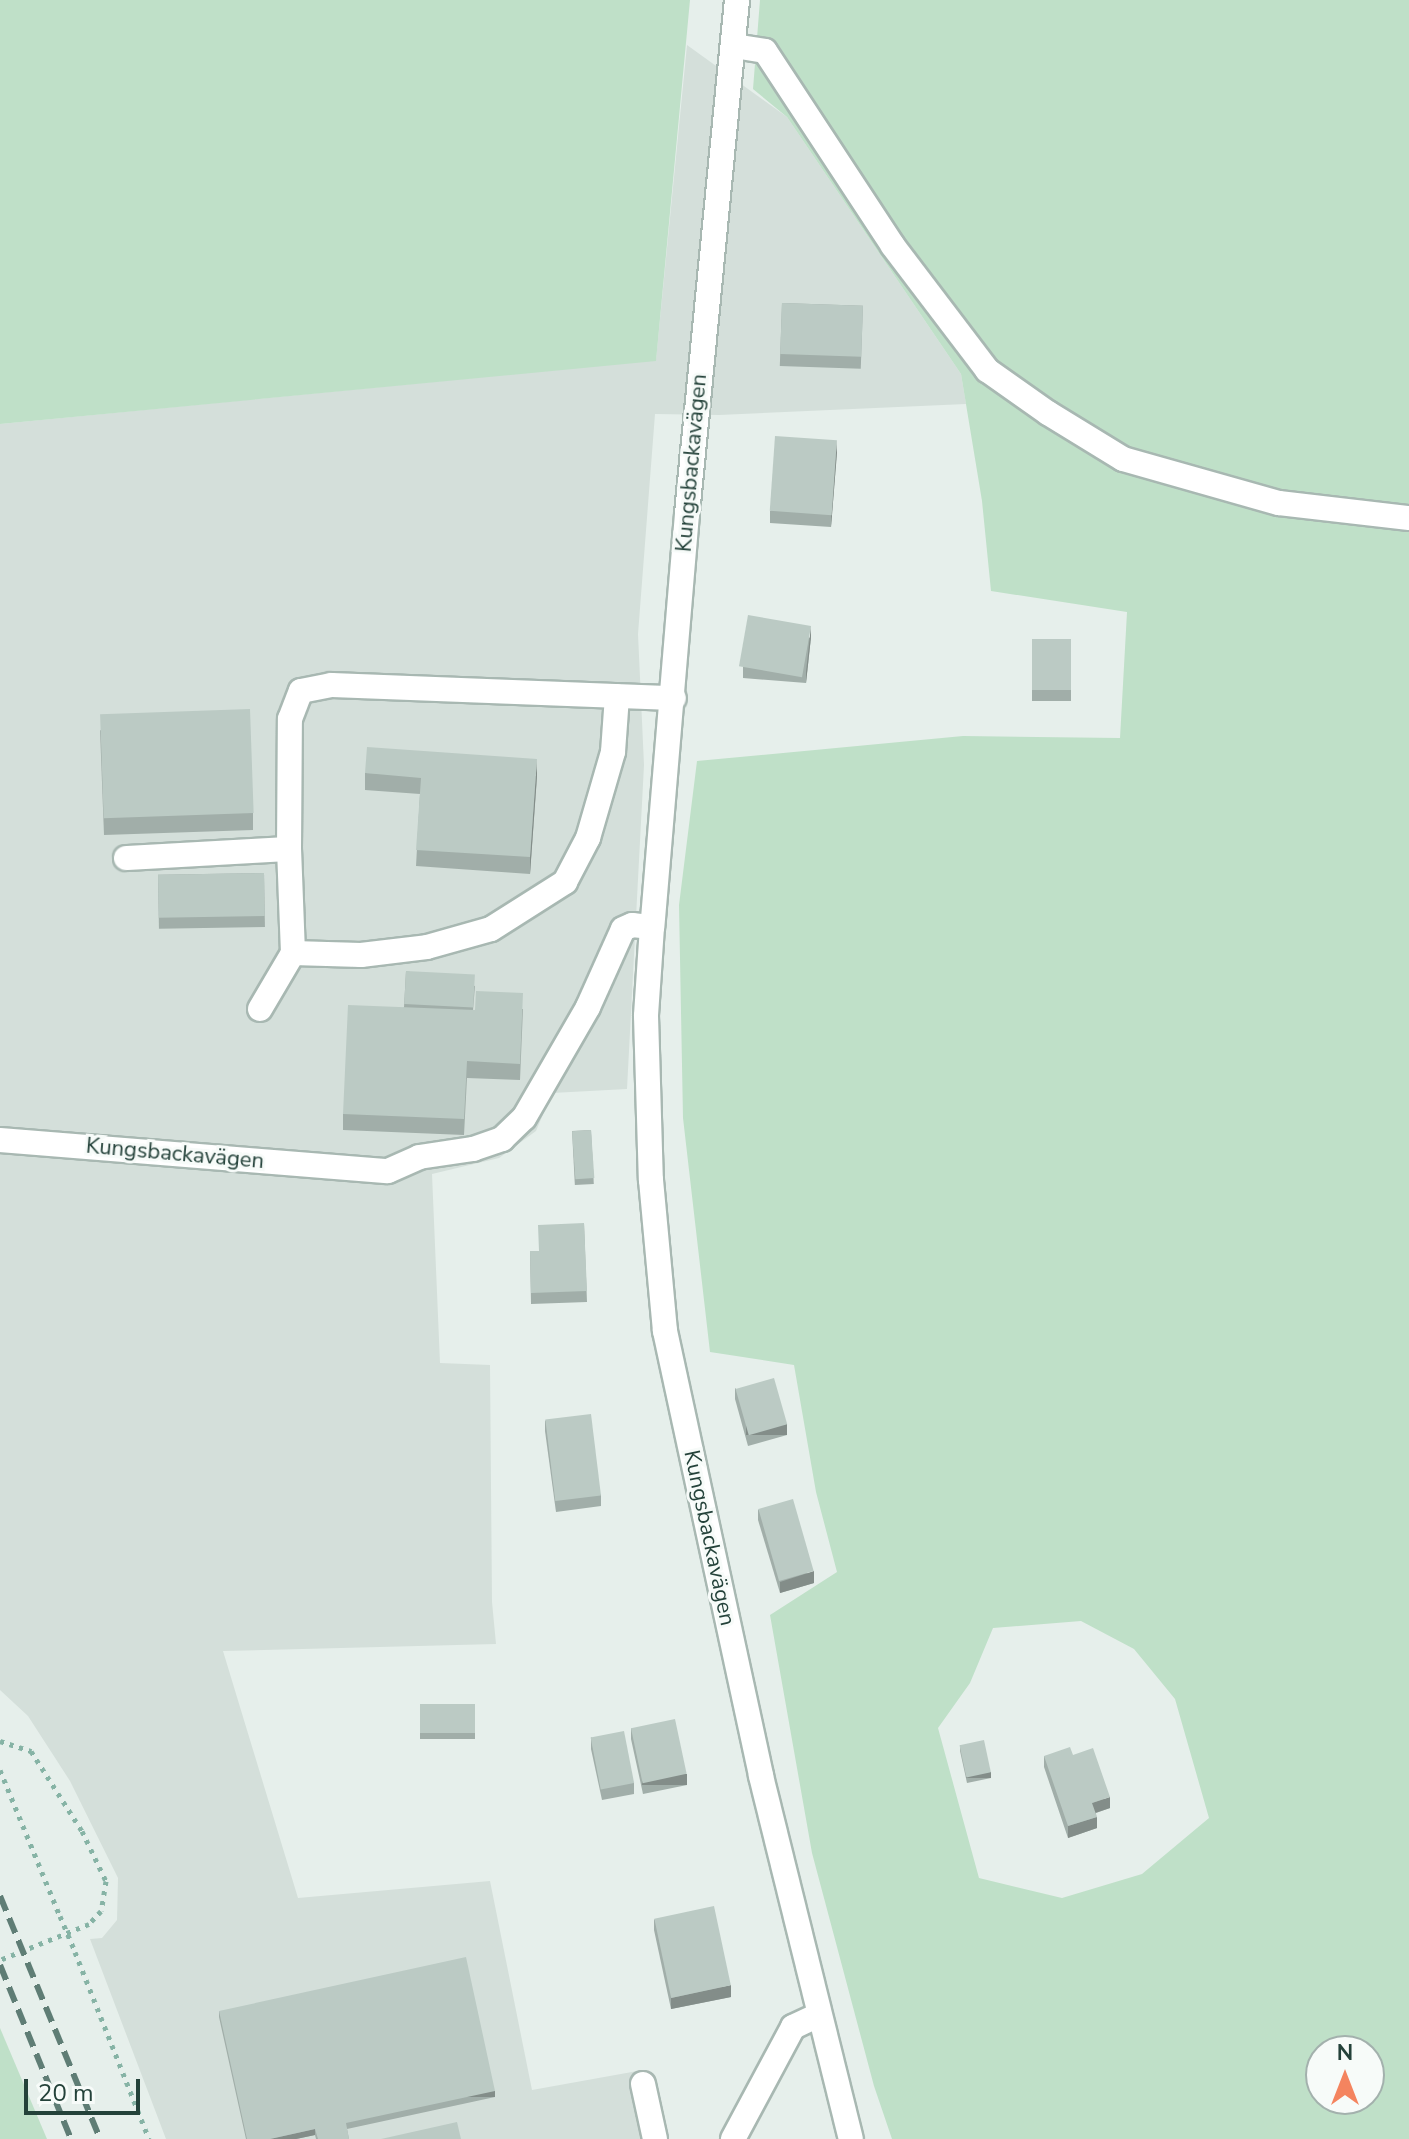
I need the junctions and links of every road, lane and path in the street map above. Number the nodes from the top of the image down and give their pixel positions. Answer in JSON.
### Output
{"nodes":[{"id":1,"x":737,"y":0,"type":"edge"},
{"id":2,"x":734,"y":46,"type":"junction"},
{"id":3,"x":1409,"y":518,"type":"edge"},
{"id":4,"x":617,"y":696,"type":"junction"},
{"id":5,"x":674,"y":698,"type":"junction"},
{"id":6,"x":289,"y":849,"type":"junction"},
{"id":7,"x":126,"y":858,"type":"dead end"},
{"id":8,"x":652,"y":927,"type":"junction"},
{"id":9,"x":293,"y":953,"type":"junction"},
{"id":10,"x":260,"y":1009,"type":"dead end"},
{"id":11,"x":0,"y":1140,"type":"edge"},
{"id":12,"x":0,"y":1741,"type":"edge"},
{"id":13,"x":0,"y":1770,"type":"edge"},
{"id":14,"x":0,"y":1960,"type":"edge"},
{"id":15,"x":819,"y":2015,"type":"junction"},
{"id":16,"x":643,"y":2084,"type":"dead end"},
{"id":17,"x":149,"y":2139,"type":"edge"},
{"id":18,"x":655,"y":2139,"type":"edge"},
{"id":19,"x":733,"y":2139,"type":"edge"},
{"id":20,"x":851,"y":2139,"type":"edge"}],
"edges":[{"from":1,"to":2,"type":"street","name":"Kungsbackavägen"},
{"from":2,"to":3,"type":"street"},
{"from":2,"to":5,"type":"street","name":"Kungsbackavägen"},
{"from":4,"to":5,"type":"street"},
{"from":4,"to":6,"type":"street"},
{"from":4,"to":9,"type":"street"},
{"from":5,"to":8,"type":"street","name":"Kungsbackavägen"},
{"from":6,"to":7,"type":"street"},
{"from":6,"to":9,"type":"street"},
{"from":8,"to":11,"type":"street","name":"Kungsbackavägen"},
{"from":8,"to":15,"type":"street","name":"Kungsbackavägen"},
{"from":9,"to":10,"type":"street"},
{"from":12,"to":14,"type":"path"},
{"from":13,"to":17,"type":"path","bridge":true},
{"from":15,"to":19,"type":"street"},
{"from":15,"to":20,"type":"street","name":"Kungsbackavägen"},
{"from":16,"to":18,"type":"street"}]}
